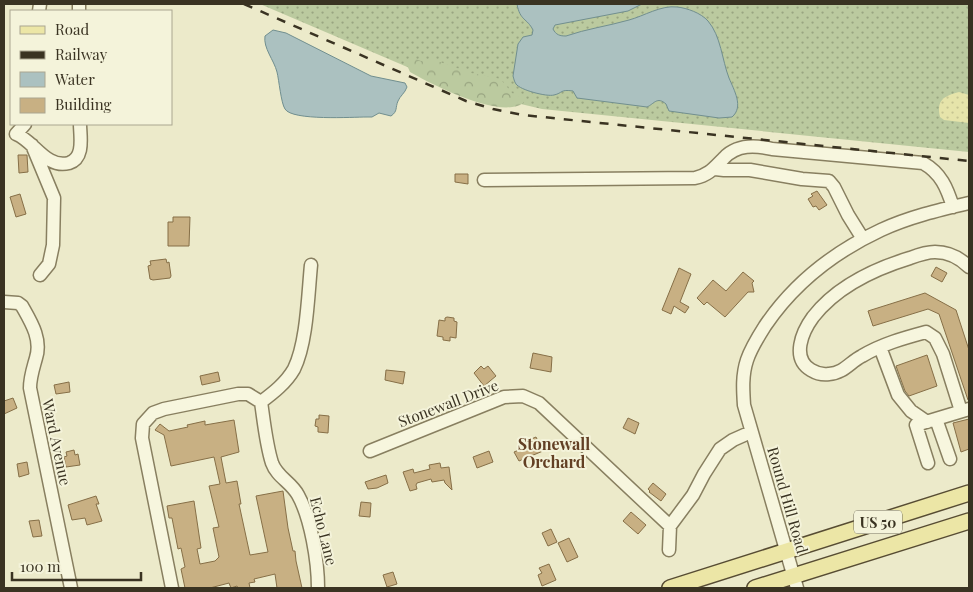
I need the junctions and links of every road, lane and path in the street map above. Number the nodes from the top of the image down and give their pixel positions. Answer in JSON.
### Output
{"nodes":[{"id":1,"x":23,"y":125,"type":"edge"},
{"id":2,"x":80,"y":125,"type":"edge"},
{"id":3,"x":10,"y":133,"type":"edge"},
{"id":4,"x":32,"y":145,"type":"junction"},
{"id":5,"x":715,"y":169,"type":"junction"},
{"id":6,"x":484,"y":180,"type":"dead end"},
{"id":7,"x":969,"y":203,"type":"edge"},
{"id":8,"x":952,"y":207,"type":"junction"},
{"id":9,"x":864,"y":239,"type":"junction"},
{"id":10,"x":311,"y":265,"type":"dead end"},
{"id":11,"x":969,"y":267,"type":"edge"},
{"id":12,"x":40,"y":275,"type":"dead end"},
{"id":13,"x":4,"y":302,"type":"edge"},
{"id":14,"x":880,"y":347,"type":"junction"},
{"id":15,"x":261,"y":402,"type":"junction"},
{"id":16,"x":965,"y":410,"type":"edge"},
{"id":17,"x":931,"y":420,"type":"junction"},
{"id":18,"x":751,"y":432,"type":"junction"},
{"id":19,"x":370,"y":451,"type":"dead end"},
{"id":20,"x":950,"y":459,"type":"dead end"},
{"id":21,"x":928,"y":462,"type":"dead end"},
{"id":22,"x":969,"y":493,"type":"edge"},
{"id":23,"x":969,"y":521,"type":"edge"},
{"id":24,"x":670,"y":526,"type":"junction"},
{"id":25,"x":669,"y":550,"type":"dead end"},
{"id":26,"x":786,"y":552,"type":"junction"},
{"id":27,"x":795,"y":582,"type":"edge"},
{"id":28,"x":71,"y":588,"type":"edge"},
{"id":29,"x":172,"y":588,"type":"edge"},
{"id":30,"x":318,"y":588,"type":"edge"},
{"id":31,"x":670,"y":588,"type":"edge"},
{"id":32,"x":755,"y":588,"type":"edge"}],
"edges":[{"from":1,"to":3,"type":"street"},
{"from":2,"to":4,"type":"street"},
{"from":3,"to":4,"type":"street"},
{"from":4,"to":12,"type":"street"},
{"from":5,"to":6,"type":"street"},
{"from":5,"to":8,"type":"street"},
{"from":5,"to":9,"type":"street"},
{"from":7,"to":8,"type":"street","name":"Round Hill Road"},
{"from":8,"to":9,"type":"street","name":"Round Hill Road"},
{"from":9,"to":18,"type":"street","name":"Round Hill Road"},
{"from":10,"to":15,"type":"street"},
{"from":11,"to":14,"type":"street"},
{"from":13,"to":28,"type":"street","name":"Ward Avenue"},
{"from":14,"to":16,"type":"street"},
{"from":14,"to":17,"type":"street"},
{"from":15,"to":29,"type":"street"},
{"from":15,"to":30,"type":"street","name":"Echo Lane"},
{"from":16,"to":17,"type":"street"},
{"from":17,"to":20,"type":"street"},
{"from":17,"to":21,"type":"street"},
{"from":18,"to":24,"type":"street","name":"Round Hill Road"},
{"from":18,"to":26,"type":"street","name":"Round Hill Road"},
{"from":19,"to":24,"type":"street","name":"Stonewall Drive"},
{"from":22,"to":26,"type":"main road","number":"US 50"},
{"from":23,"to":27,"type":"main road","number":"US 50"},
{"from":24,"to":25,"type":"street"},
{"from":26,"to":27,"type":"street","name":"Round Hill Road"},
{"from":26,"to":31,"type":"main road","number":"US 50"},
{"from":27,"to":32,"type":"main road","number":"US 50"}]}
